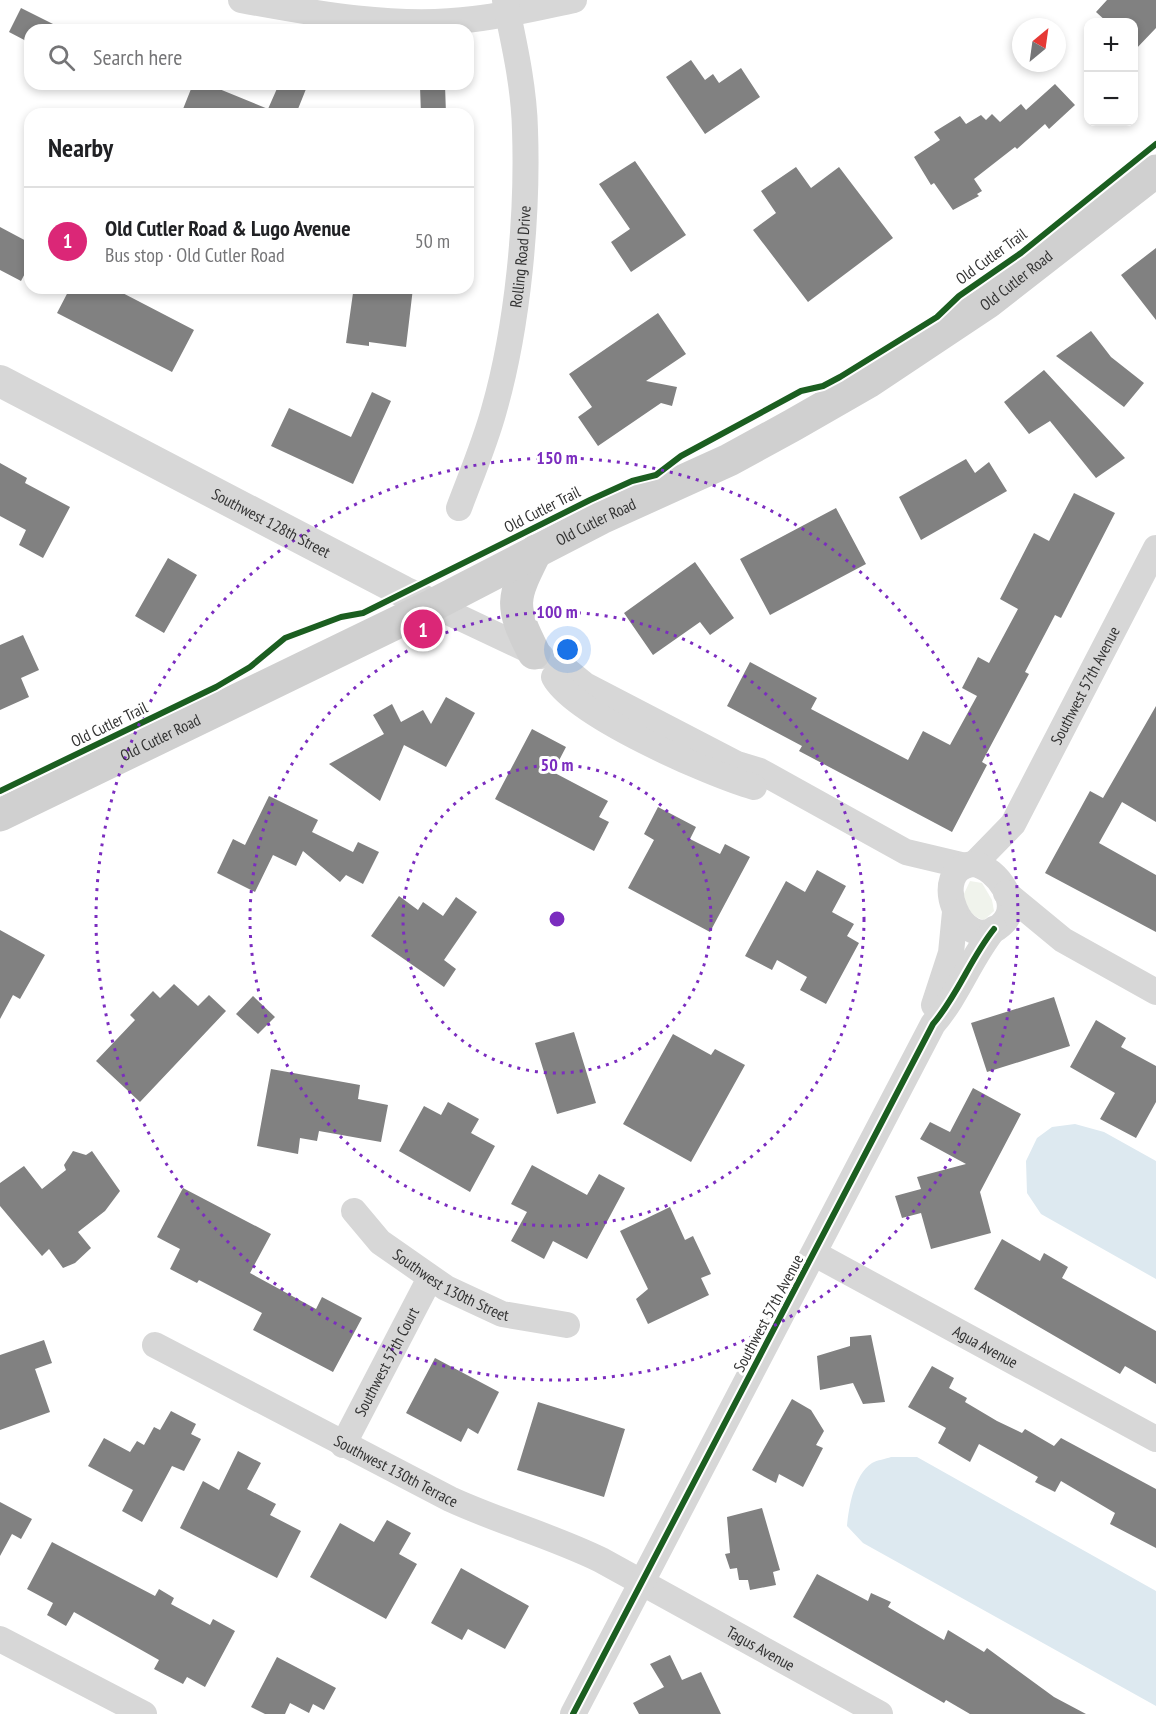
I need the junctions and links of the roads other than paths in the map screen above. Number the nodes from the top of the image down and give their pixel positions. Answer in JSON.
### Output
{"nodes":[{"id":1,"x":241,"y":0,"type":"edge"},
{"id":2,"x":574,"y":0,"type":"edge"},
{"id":3,"x":506,"y":6,"type":"edge"},
{"id":4,"x":1156,"y":171,"type":"edge"},
{"id":5,"x":0,"y":381,"type":"edge"},
{"id":6,"x":459,"y":508,"type":"dead end"},
{"id":7,"x":536,"y":551,"type":"junction"},
{"id":8,"x":1154,"y":554,"type":"edge"},
{"id":9,"x":433,"y":605,"type":"junction"},
{"id":10,"x":547,"y":659,"type":"junction"},
{"id":11,"x":790,"y":787,"type":"junction"},
{"id":12,"x":0,"y":815,"type":"edge"},
{"id":13,"x":1013,"y":825,"type":"junction"},
{"id":14,"x":906,"y":852,"type":"junction"},
{"id":15,"x":970,"y":865,"type":"junction"},
{"id":16,"x":1003,"y":887,"type":"junction"},
{"id":17,"x":953,"y":906,"type":"junction"},
{"id":18,"x":997,"y":928,"type":"junction"},
{"id":19,"x":1063,"y":940,"type":"junction"},
{"id":20,"x":1156,"y":992,"type":"edge"},
{"id":21,"x":933,"y":1024,"type":"junction"},
{"id":22,"x":354,"y":1211,"type":"dead end"},
{"id":23,"x":815,"y":1254,"type":"junction"},
{"id":24,"x":430,"y":1278,"type":"junction"},
{"id":25,"x":567,"y":1325,"type":"dead end"},
{"id":26,"x":155,"y":1346,"type":"dead end"},
{"id":27,"x":1156,"y":1439,"type":"edge"},
{"id":28,"x":344,"y":1445,"type":"junction"},
{"id":29,"x":642,"y":1583,"type":"junction"},
{"id":30,"x":0,"y":1639,"type":"edge"},
{"id":31,"x":144,"y":1714,"type":"edge"},
{"id":32,"x":573,"y":1714,"type":"edge"},
{"id":33,"x":880,"y":1714,"type":"edge"}],
"edges":[{"from":1,"to":3,"type":"street"},
{"from":2,"to":3,"type":"street"},
{"from":3,"to":6,"type":"street","name":"Rolling Road Drive"},
{"from":4,"to":7,"type":"main road","name":"Old Cutler Road"},
{"from":5,"to":9,"type":"street","name":"Southwest 128th Street"},
{"from":7,"to":9,"type":"main road","name":"Old Cutler Road"},
{"from":7,"to":10,"type":"main road"},
{"from":8,"to":13,"type":"street","name":"Southwest 57th Avenue"},
{"from":9,"to":10,"type":"street","name":"Southwest 128th Street"},
{"from":9,"to":12,"type":"main road","name":"Old Cutler Road"},
{"from":10,"to":11,"type":"street","name":"Southwest 128th Street"},
{"from":10,"to":11,"type":"street"},
{"from":11,"to":14,"type":"street","name":"Southwest 128th Street"},
{"from":13,"to":15,"type":"street","name":"Southwest 57th Avenue"},
{"from":13,"to":16,"type":"street","name":"Southwest 57th Avenue"},
{"from":14,"to":15,"type":"street","name":"Southwest 128th Street"},
{"from":14,"to":17,"type":"street","name":"Southwest 128th Street"},
{"from":15,"to":16,"type":"street"},
{"from":15,"to":17,"type":"street"},
{"from":16,"to":18,"type":"street"},
{"from":16,"to":19,"type":"street"},
{"from":17,"to":18,"type":"street"},
{"from":17,"to":21,"type":"street","name":"Southwest 57th Avenue"},
{"from":18,"to":19,"type":"street"},
{"from":18,"to":21,"type":"street","name":"Southwest 57th Avenue"},
{"from":19,"to":20,"type":"street"},
{"from":21,"to":23,"type":"street","name":"Southwest 57th Avenue"},
{"from":22,"to":24,"type":"street","name":"Southwest 130th Street"},
{"from":23,"to":27,"type":"street","name":"Agua Avenue"},
{"from":23,"to":29,"type":"street","name":"Southwest 57th Avenue"},
{"from":24,"to":25,"type":"street","name":"Southwest 130th Street"},
{"from":24,"to":28,"type":"street","name":"Southwest 57th Court"},
{"from":26,"to":28,"type":"street","name":"Southwest 130th Terrace"},
{"from":28,"to":29,"type":"street","name":"Southwest 130th Terrace"},
{"from":29,"to":32,"type":"street","name":"Southwest 57th Avenue"},
{"from":29,"to":33,"type":"street","name":"Tagus Avenue"},
{"from":30,"to":31,"type":"street"}]}
